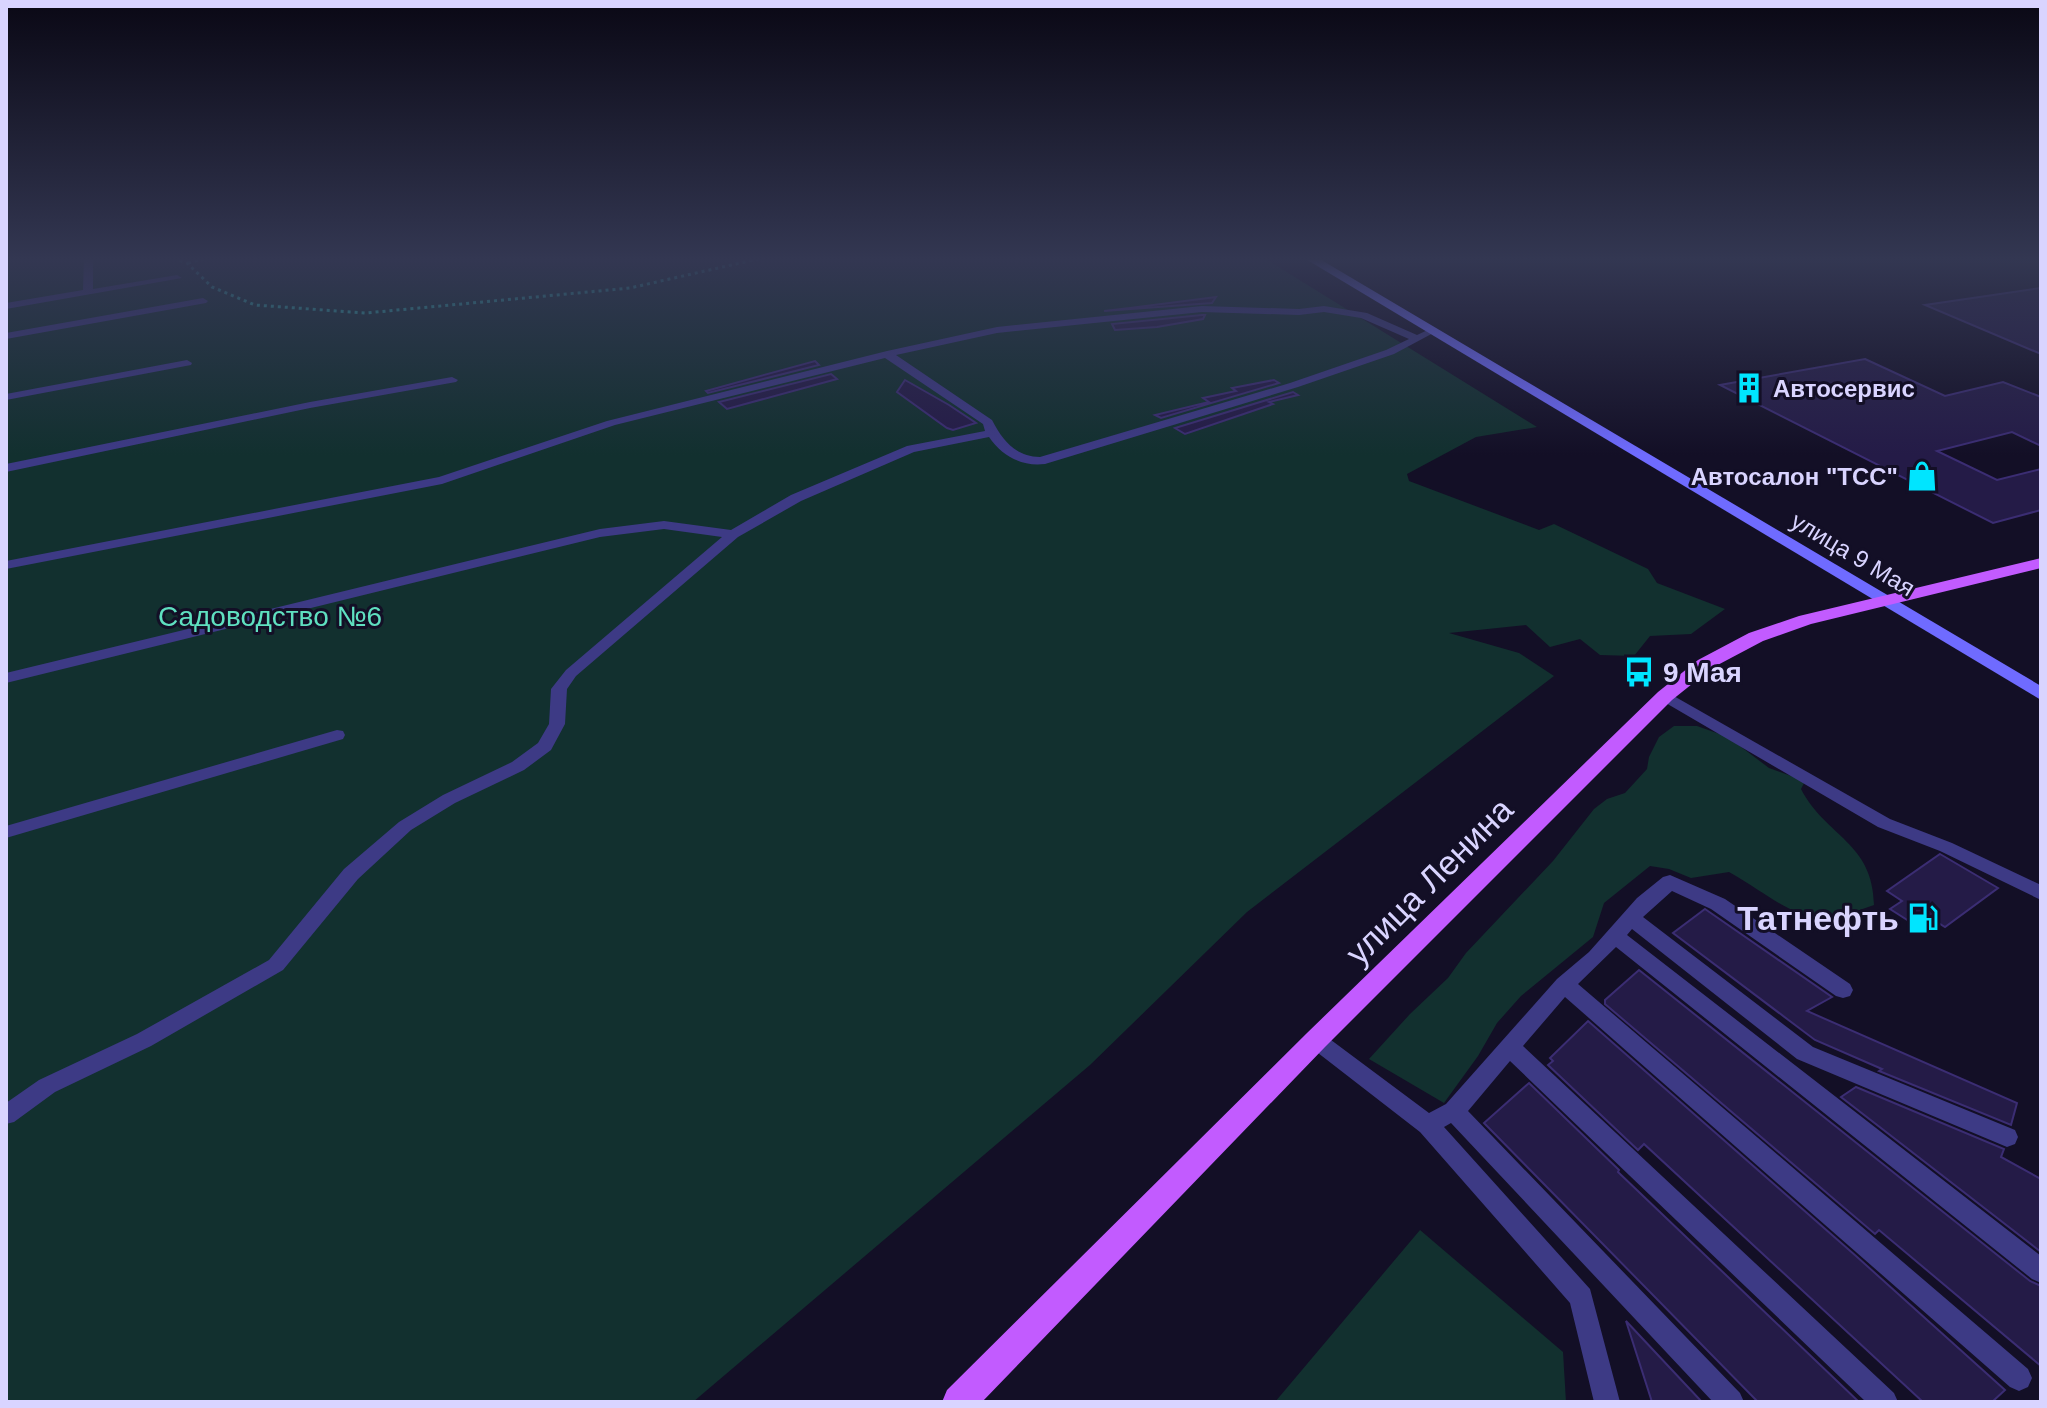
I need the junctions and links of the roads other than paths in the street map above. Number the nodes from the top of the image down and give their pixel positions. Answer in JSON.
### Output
{"nodes":[{"id":1,"x":75,"y":324,"type":"edge"},
{"id":2,"x":1058,"y":324,"type":"edge"},
{"id":3,"x":1383,"y":324,"type":"edge"},
{"id":4,"x":1420,"y":324,"type":"edge"},
{"id":5,"x":1432,"y":331,"type":"junction"},
{"id":6,"x":6,"y":336,"type":"edge"},
{"id":7,"x":1416,"y":338,"type":"junction"},
{"id":8,"x":887,"y":354,"type":"junction"},
{"id":9,"x":187,"y":363,"type":"dead end"},
{"id":10,"x":452,"y":380,"type":"dead end"},
{"id":11,"x":6,"y":397,"type":"edge"},
{"id":12,"x":991,"y":433,"type":"junction"},
{"id":13,"x":6,"y":468,"type":"edge"},
{"id":14,"x":733,"y":534,"type":"junction"},
{"id":15,"x":2041,"y":563,"type":"edge"},
{"id":16,"x":6,"y":565,"type":"edge"},
{"id":17,"x":1883,"y":602,"type":"junction"},
{"id":18,"x":6,"y":678,"type":"edge"},
{"id":19,"x":2041,"y":694,"type":"edge"},
{"id":20,"x":1665,"y":696,"type":"junction"},
{"id":21,"x":337,"y":735,"type":"dead end"},
{"id":22,"x":6,"y":832,"type":"edge"},
{"id":23,"x":2041,"y":893,"type":"edge"},
{"id":24,"x":1632,"y":919,"type":"junction"},
{"id":25,"x":1614,"y":935,"type":"junction"},
{"id":26,"x":1564,"y":984,"type":"junction"},
{"id":27,"x":1843,"y":990,"type":"dead end"},
{"id":28,"x":1316,"y":1040,"type":"junction"},
{"id":29,"x":1510,"y":1047,"type":"junction"},
{"id":30,"x":1454,"y":1111,"type":"junction"},
{"id":31,"x":6,"y":1115,"type":"edge"},
{"id":32,"x":1428,"y":1125,"type":"junction"},
{"id":33,"x":2007,"y":1137,"type":"dead end"},
{"id":34,"x":2041,"y":1271,"type":"edge"},
{"id":35,"x":2019,"y":1378,"type":"dead end"},
{"id":36,"x":959,"y":1402,"type":"edge"},
{"id":37,"x":1607,"y":1402,"type":"edge"},
{"id":38,"x":1731,"y":1402,"type":"edge"},
{"id":39,"x":1885,"y":1402,"type":"edge"}],
"edges":[{"from":1,"to":6,"type":"lane"},
{"from":2,"to":8,"type":"lane"},
{"from":3,"to":7,"type":"lane"},
{"from":4,"to":5,"type":"main road","name":"улица 9 Мая"},
{"from":5,"to":7,"type":"lane"},
{"from":5,"to":17,"type":"main road","name":"улица 9 Мая"},
{"from":7,"to":12,"type":"lane"},
{"from":8,"to":12,"type":"lane"},
{"from":8,"to":16,"type":"lane"},
{"from":9,"to":11,"type":"lane"},
{"from":10,"to":13,"type":"lane"},
{"from":12,"to":14,"type":"lane"},
{"from":14,"to":18,"type":"lane"},
{"from":14,"to":31,"type":"lane"},
{"from":15,"to":17,"type":"main road","name":"улица Ленина"},
{"from":17,"to":19,"type":"main road","name":"улица 9 Мая"},
{"from":17,"to":20,"type":"main road","name":"улица Ленина"},
{"from":20,"to":23,"type":"lane"},
{"from":20,"to":28,"type":"main road","name":"улица Ленина"},
{"from":21,"to":22,"type":"lane"},
{"from":24,"to":25,"type":"lane"},
{"from":24,"to":27,"type":"lane"},
{"from":24,"to":33,"type":"lane"},
{"from":25,"to":26,"type":"lane"},
{"from":25,"to":34,"type":"lane"},
{"from":26,"to":29,"type":"lane"},
{"from":26,"to":35,"type":"lane"},
{"from":28,"to":32,"type":"lane"},
{"from":28,"to":36,"type":"main road","name":"улица Ленина"},
{"from":29,"to":30,"type":"lane"},
{"from":29,"to":39,"type":"lane"},
{"from":30,"to":32,"type":"lane"},
{"from":30,"to":38,"type":"lane"},
{"from":32,"to":37,"type":"lane"}]}
